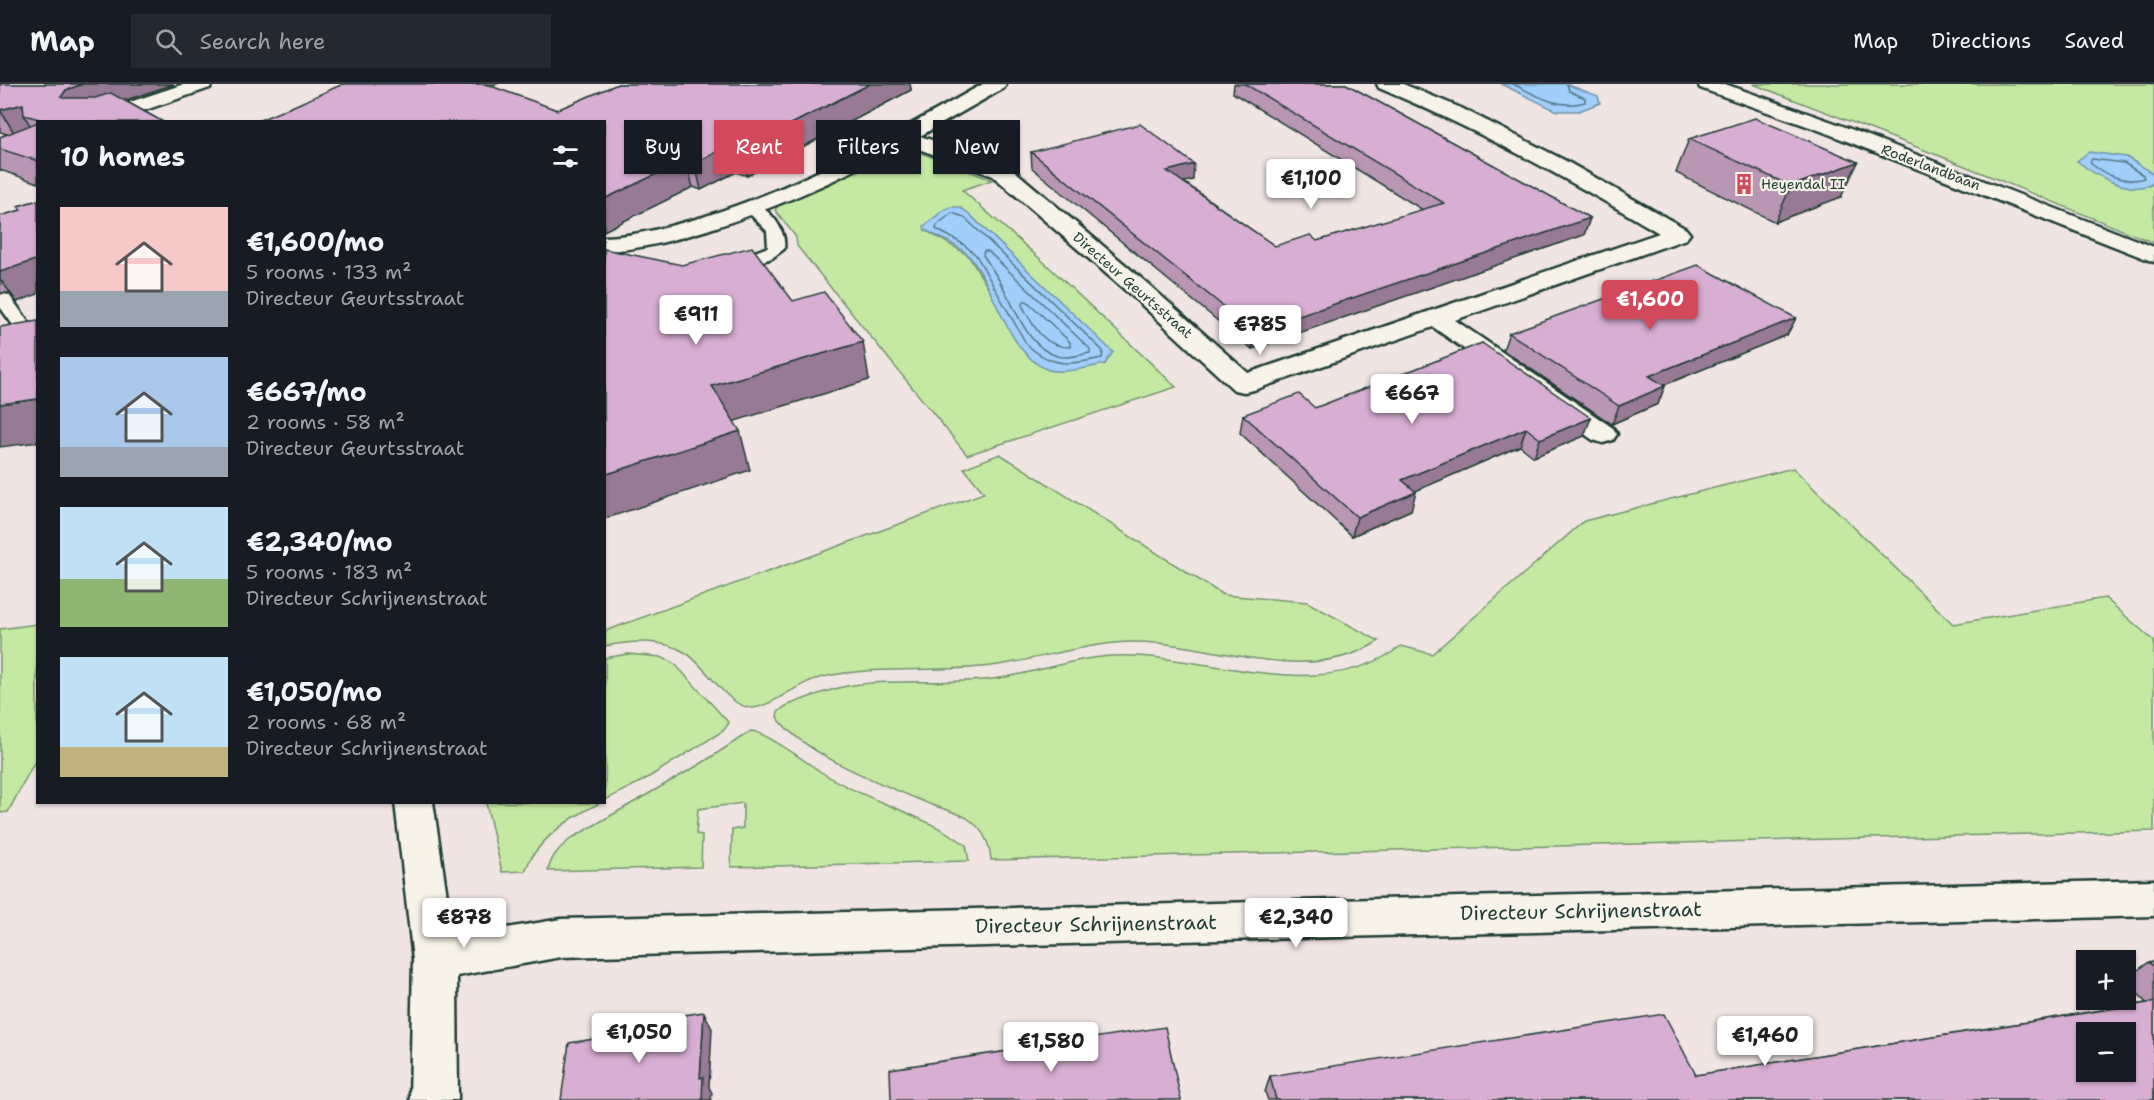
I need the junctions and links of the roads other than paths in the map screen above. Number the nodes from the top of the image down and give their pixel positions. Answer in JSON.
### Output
{"nodes":[{"id":1,"x":203,"y":84,"type":"edge"},
{"id":2,"x":997,"y":84,"type":"edge"},
{"id":3,"x":1386,"y":84,"type":"edge"},
{"id":4,"x":1707,"y":84,"type":"edge"},
{"id":5,"x":95,"y":120,"type":"edge"},
{"id":6,"x":921,"y":127,"type":"edge"},
{"id":7,"x":921,"y":143,"type":"edge"},
{"id":8,"x":828,"y":174,"type":"edge"},
{"id":9,"x":752,"y":208,"type":"junction"},
{"id":10,"x":606,"y":244,"type":"edge"},
{"id":11,"x":2154,"y":255,"type":"edge"},
{"id":12,"x":718,"y":270,"type":"edge"},
{"id":13,"x":3,"y":299,"type":"edge"},
{"id":14,"x":1436,"y":318,"type":"junction"},
{"id":15,"x":20,"y":329,"type":"edge"},
{"id":16,"x":1603,"y":434,"type":"dead end"},
{"id":17,"x":414,"y":804,"type":"edge"},
{"id":18,"x":2154,"y":898,"type":"edge"},
{"id":19,"x":435,"y":960,"type":"junction"},
{"id":20,"x":434,"y":1100,"type":"edge"}],
"edges":[{"from":1,"to":5,"type":"street"},
{"from":2,"to":6,"type":"street"},
{"from":3,"to":14,"type":"street","name":"Directeur Geurtsstraat"},
{"from":4,"to":11,"type":"street","name":"Roderlandbaan"},
{"from":7,"to":14,"type":"street","name":"Directeur Geurtsstraat"},
{"from":8,"to":9,"type":"street"},
{"from":9,"to":10,"type":"street"},
{"from":9,"to":12,"type":"lane"},
{"from":13,"to":15,"type":"lane"},
{"from":14,"to":16,"type":"street"},
{"from":17,"to":19,"type":"street"},
{"from":18,"to":19,"type":"street","name":"Directeur Schrijnenstraat"},
{"from":19,"to":20,"type":"street"}]}
